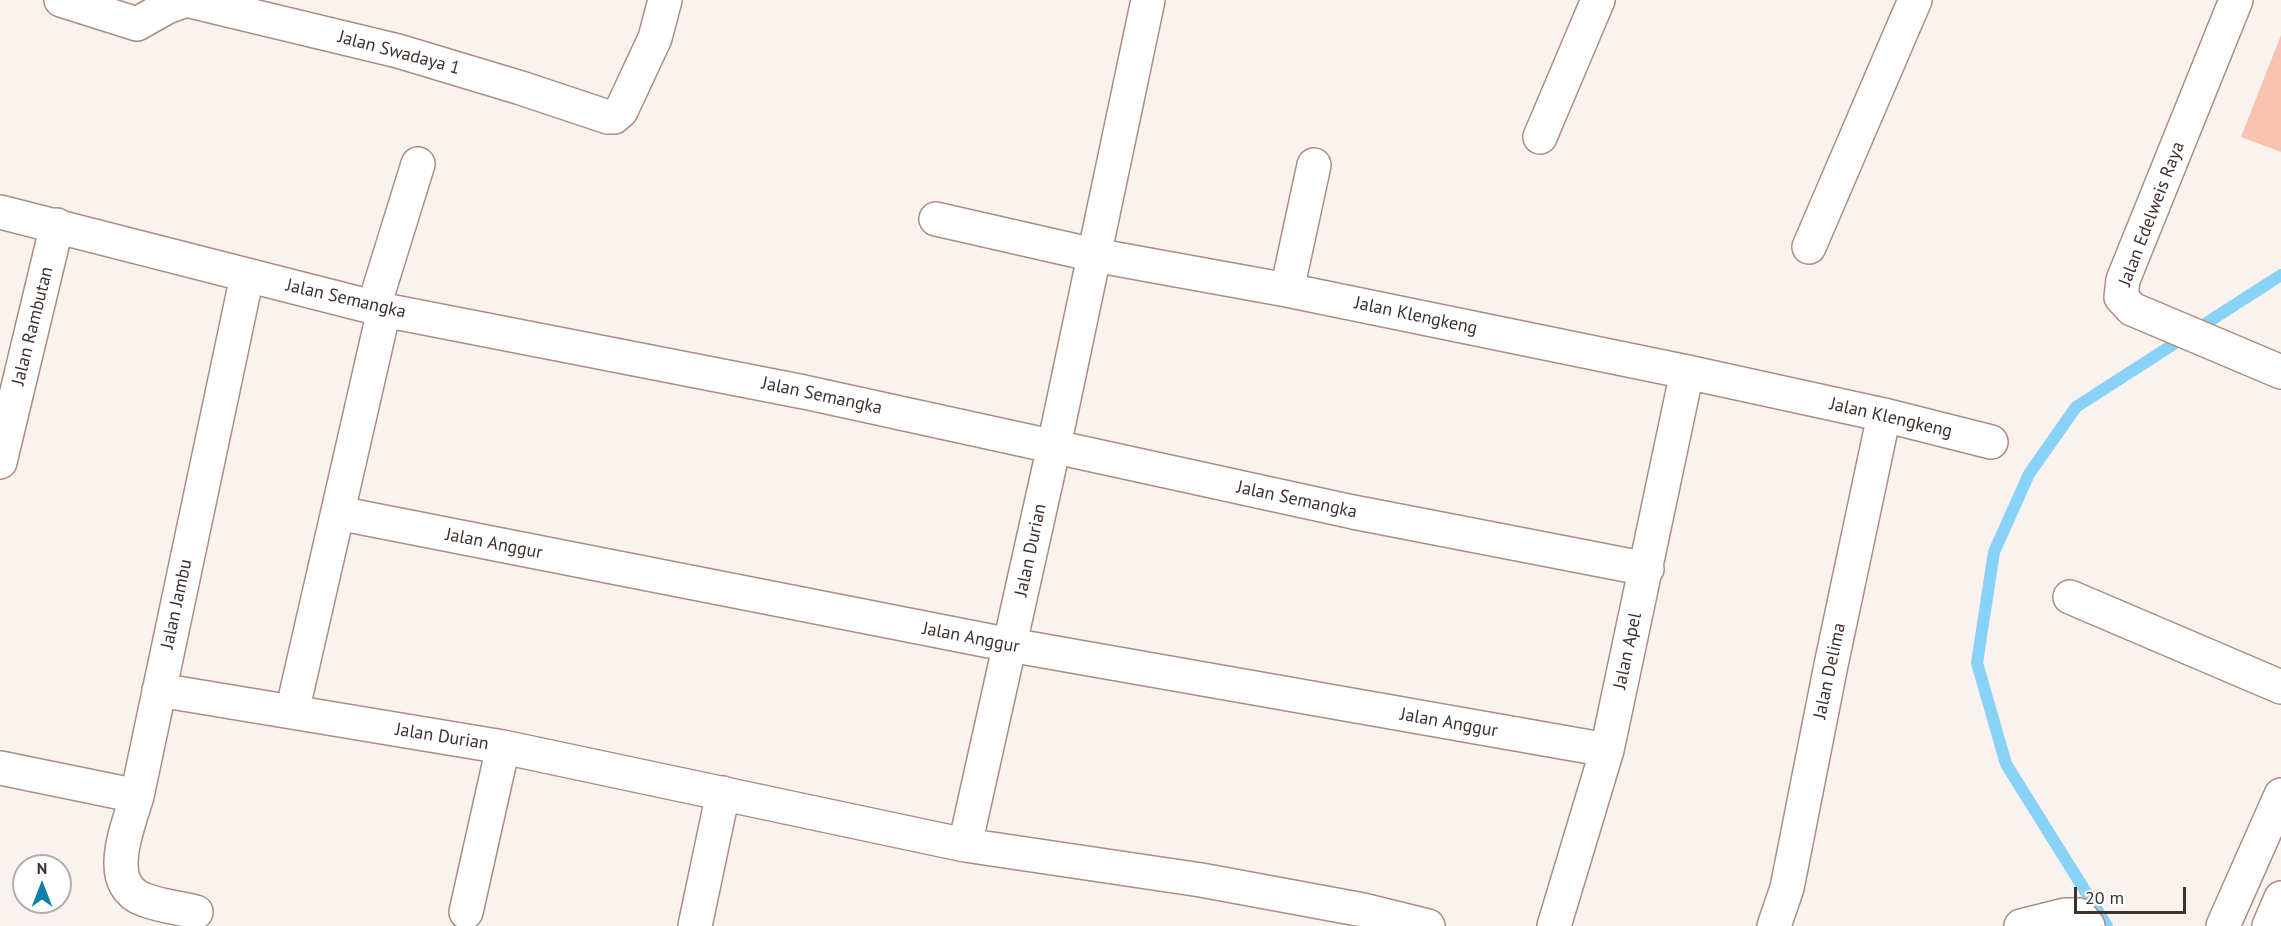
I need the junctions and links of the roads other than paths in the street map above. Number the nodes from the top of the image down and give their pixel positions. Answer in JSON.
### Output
{"nodes":[{"id":1,"x":61,"y":0,"type":"edge"},
{"id":2,"x":665,"y":0,"type":"edge"},
{"id":3,"x":1148,"y":0,"type":"edge"},
{"id":4,"x":1598,"y":0,"type":"edge"},
{"id":5,"x":1914,"y":0,"type":"edge"},
{"id":6,"x":2236,"y":0,"type":"edge"},
{"id":7,"x":1540,"y":137,"type":"dead end"},
{"id":8,"x":418,"y":164,"type":"dead end"},
{"id":9,"x":1314,"y":165,"type":"dead end"},
{"id":10,"x":0,"y":212,"type":"edge"},
{"id":11,"x":936,"y":219,"type":"dead end"},
{"id":12,"x":57,"y":225,"type":"junction"},
{"id":13,"x":1809,"y":247,"type":"dead end"},
{"id":14,"x":1094,"y":255,"type":"junction"},
{"id":15,"x":248,"y":276,"type":"junction"},
{"id":16,"x":1287,"y":290,"type":"junction"},
{"id":17,"x":379,"y":308,"type":"junction"},
{"id":18,"x":1687,"y":372,"type":"junction"},
{"id":19,"x":2281,"y":372,"type":"edge"},
{"id":20,"x":1884,"y":416,"type":"junction"},
{"id":21,"x":1990,"y":442,"type":"dead end"},
{"id":22,"x":1054,"y":446,"type":"junction"},
{"id":23,"x":0,"y":462,"type":"edge"},
{"id":24,"x":338,"y":513,"type":"junction"},
{"id":25,"x":1647,"y":568,"type":"junction"},
{"id":26,"x":2070,"y":597,"type":"dead end"},
{"id":27,"x":1010,"y":645,"type":"junction"},
{"id":28,"x":2281,"y":687,"type":"edge"},
{"id":29,"x":159,"y":690,"type":"junction"},
{"id":30,"x":292,"y":712,"type":"junction"},
{"id":31,"x":503,"y":747,"type":"junction"},
{"id":32,"x":1606,"y":750,"type":"junction"},
{"id":33,"x":0,"y":768,"type":"edge"},
{"id":34,"x":723,"y":793,"type":"junction"},
{"id":35,"x":2281,"y":795,"type":"edge"},
{"id":36,"x":137,"y":796,"type":"junction"},
{"id":37,"x":965,"y":845,"type":"junction"},
{"id":38,"x":2281,"y":898,"type":"edge"},
{"id":39,"x":196,"y":912,"type":"dead end"},
{"id":40,"x":466,"y":912,"type":"dead end"},
{"id":41,"x":695,"y":926,"type":"edge"},
{"id":42,"x":1428,"y":926,"type":"edge"},
{"id":43,"x":1554,"y":926,"type":"edge"},
{"id":44,"x":1774,"y":926,"type":"edge"},
{"id":45,"x":2021,"y":926,"type":"edge"},
{"id":46,"x":2088,"y":926,"type":"edge"},
{"id":47,"x":2223,"y":926,"type":"edge"},
{"id":48,"x":2269,"y":926,"type":"edge"}],
"edges":[{"from":1,"to":2,"type":"street","name":"Jalan Swadaya 1"},
{"from":3,"to":14,"type":"street"},
{"from":4,"to":7,"type":"street"},
{"from":5,"to":13,"type":"street"},
{"from":6,"to":19,"type":"street","name":"Jalan Edelweis Raya"},
{"from":8,"to":17,"type":"street"},
{"from":9,"to":16,"type":"street"},
{"from":10,"to":12,"type":"street","name":"Jalan Semangka"},
{"from":11,"to":14,"type":"street","name":"Jalan Klengkeng"},
{"from":12,"to":15,"type":"street","name":"Jalan Semangka"},
{"from":12,"to":23,"type":"street","name":"Jalan Rambutan"},
{"from":14,"to":16,"type":"street","name":"Jalan Klengkeng"},
{"from":14,"to":22,"type":"street","name":"Jalan Durian"},
{"from":15,"to":17,"type":"street","name":"Jalan Semangka"},
{"from":15,"to":29,"type":"street","name":"Jalan Jambu"},
{"from":16,"to":18,"type":"street","name":"Jalan Klengkeng"},
{"from":17,"to":22,"type":"street","name":"Jalan Semangka"},
{"from":17,"to":24,"type":"street"},
{"from":18,"to":20,"type":"street","name":"Jalan Klengkeng"},
{"from":18,"to":25,"type":"street","name":"Jalan Apel"},
{"from":20,"to":21,"type":"street","name":"Jalan Klengkeng"},
{"from":20,"to":44,"type":"street","name":"Jalan Delima"},
{"from":22,"to":25,"type":"street","name":"Jalan Semangka"},
{"from":22,"to":27,"type":"street","name":"Jalan Durian"},
{"from":24,"to":27,"type":"street","name":"Jalan Anggur"},
{"from":24,"to":30,"type":"street"},
{"from":25,"to":32,"type":"street","name":"Jalan Apel"},
{"from":26,"to":28,"type":"street"},
{"from":27,"to":32,"type":"street","name":"Jalan Anggur"},
{"from":27,"to":37,"type":"street","name":"Jalan Durian"},
{"from":29,"to":30,"type":"street","name":"Jalan Durian"},
{"from":29,"to":36,"type":"street","name":"Jalan Jambu"},
{"from":30,"to":31,"type":"street","name":"Jalan Durian"},
{"from":31,"to":34,"type":"street","name":"Jalan Durian"},
{"from":31,"to":40,"type":"street"},
{"from":32,"to":43,"type":"street","name":"Jalan Apel"},
{"from":33,"to":36,"type":"street"},
{"from":34,"to":37,"type":"street","name":"Jalan Durian"},
{"from":34,"to":41,"type":"street"},
{"from":35,"to":47,"type":"street"},
{"from":36,"to":39,"type":"street","name":"Jalan Jambu"},
{"from":37,"to":42,"type":"street","name":"Jalan Durian"},
{"from":38,"to":48,"type":"street"},
{"from":45,"to":46,"type":"street"}]}
